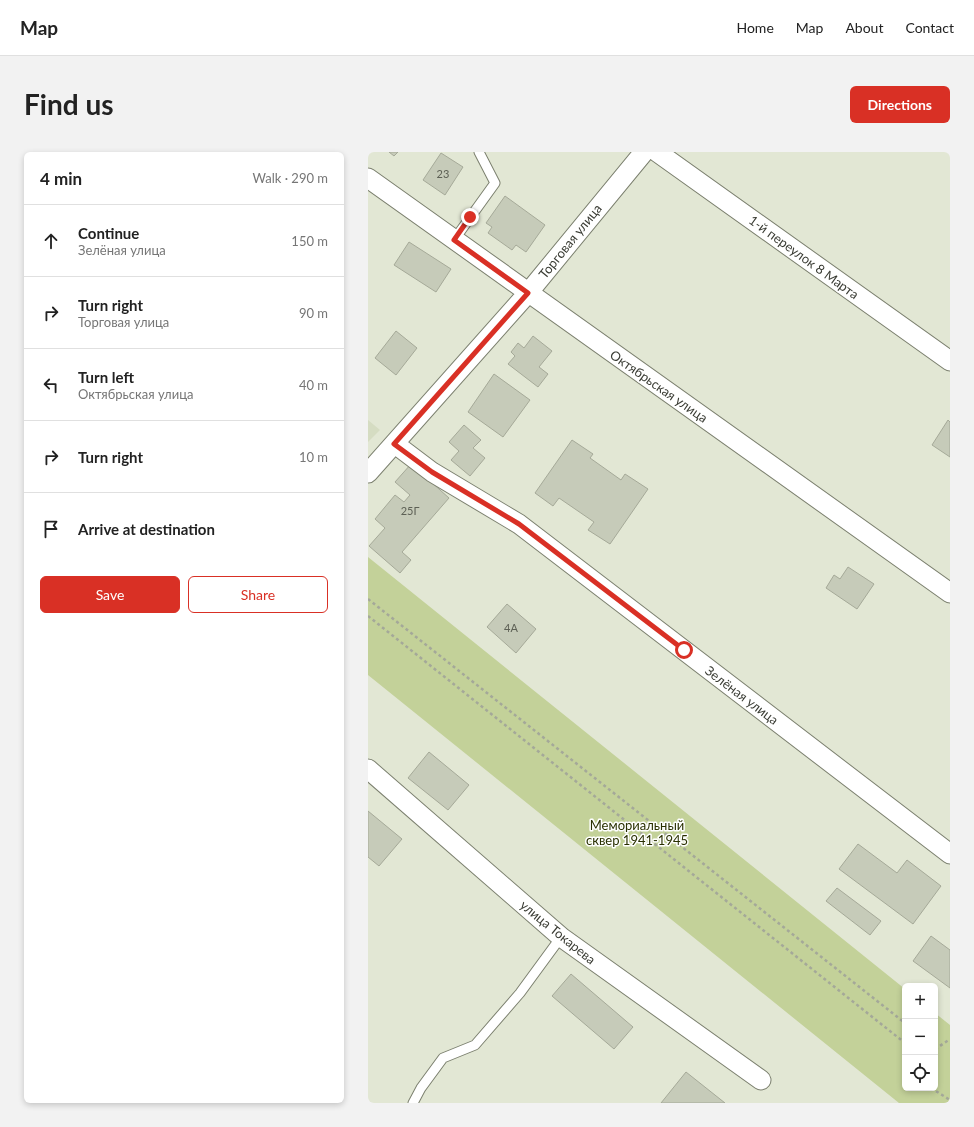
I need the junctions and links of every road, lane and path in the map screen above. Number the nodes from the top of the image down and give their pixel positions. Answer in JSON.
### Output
{"nodes":[{"id":1,"x":479,"y":152,"type":"edge"},
{"id":2,"x":644,"y":152,"type":"edge"},
{"id":3,"x":657,"y":152,"type":"edge"},
{"id":4,"x":368,"y":178,"type":"edge"},
{"id":5,"x":454,"y":240,"type":"junction"},
{"id":6,"x":528,"y":293,"type":"junction"},
{"id":7,"x":950,"y":361,"type":"edge"},
{"id":8,"x":394,"y":444,"type":"junction"},
{"id":9,"x":368,"y":472,"type":"edge"},
{"id":10,"x":950,"y":593,"type":"edge"},
{"id":11,"x":368,"y":599,"type":"edge"},
{"id":12,"x":368,"y":616,"type":"edge"},
{"id":13,"x":368,"y":769,"type":"edge"},
{"id":14,"x":950,"y":854,"type":"edge"},
{"id":15,"x":561,"y":937,"type":"junction"},
{"id":16,"x":902,"y":1021,"type":"edge"},
{"id":17,"x":950,"y":1039,"type":"edge"},
{"id":18,"x":902,"y":1041,"type":"edge"},
{"id":19,"x":938,"y":1047,"type":"edge"},
{"id":20,"x":760,"y":1080,"type":"dead end"},
{"id":21,"x":936,"y":1091,"type":"edge"},
{"id":22,"x":950,"y":1100,"type":"edge"},
{"id":23,"x":413,"y":1103,"type":"edge"}],
"edges":[{"from":1,"to":5,"type":"lane"},
{"from":2,"to":6,"type":"street","name":"Торговая улица"},
{"from":3,"to":7,"type":"street","name":"1-й переулок 8 Марта"},
{"from":4,"to":5,"type":"street","name":"Октябрьская улица"},
{"from":5,"to":6,"type":"street","name":"Октябрьская улица"},
{"from":6,"to":8,"type":"street","name":"Торговая улица"},
{"from":6,"to":10,"type":"street","name":"Октябрьская улица"},
{"from":8,"to":9,"type":"street","name":"Торговая улица"},
{"from":8,"to":14,"type":"street","name":"Зелёная улица"},
{"from":11,"to":16,"type":"path"},
{"from":12,"to":18,"type":"path"},
{"from":13,"to":15,"type":"street","name":"улица Токарева"},
{"from":15,"to":20,"type":"street","name":"улица Токарева"},
{"from":15,"to":23,"type":"lane"},
{"from":17,"to":19,"type":"path"},
{"from":21,"to":22,"type":"path"}]}
